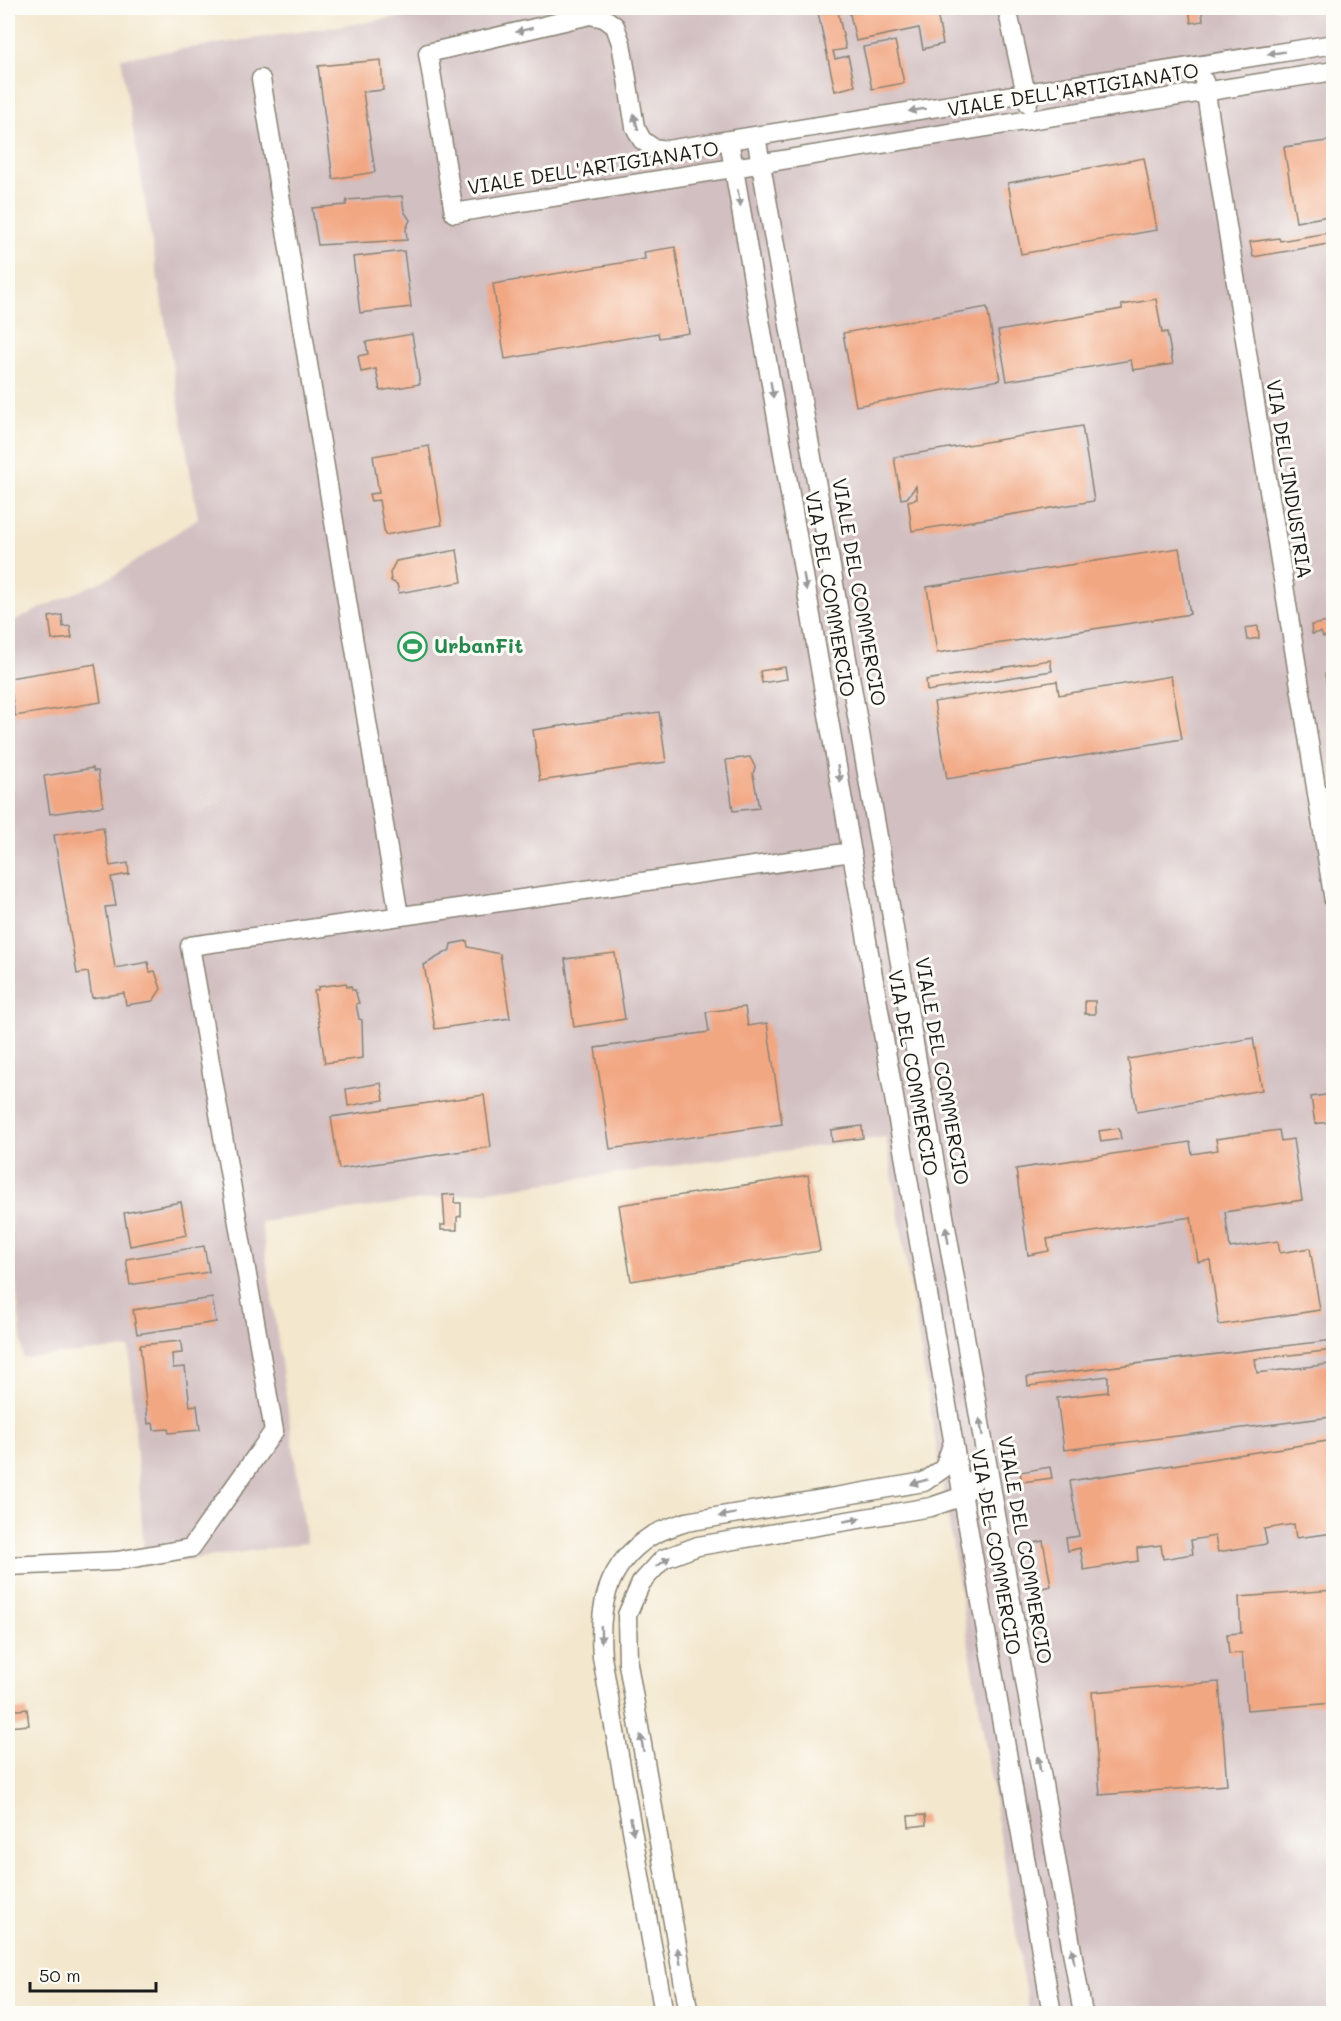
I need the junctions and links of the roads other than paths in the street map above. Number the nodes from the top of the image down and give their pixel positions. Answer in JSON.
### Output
{"nodes":[{"id":1,"x":1007,"y":8,"type":"edge"},
{"id":2,"x":1334,"y":44,"type":"edge"},
{"id":3,"x":1202,"y":64,"type":"junction"},
{"id":4,"x":1334,"y":71,"type":"edge"},
{"id":5,"x":261,"y":79,"type":"dead end"},
{"id":6,"x":1205,"y":92,"type":"junction"},
{"id":7,"x":1026,"y":93,"type":"junction"},
{"id":8,"x":1031,"y":120,"type":"junction"},
{"id":9,"x":756,"y":136,"type":"junction"},
{"id":10,"x":729,"y":140,"type":"junction"},
{"id":11,"x":762,"y":163,"type":"junction"},
{"id":12,"x":734,"y":168,"type":"junction"},
{"id":13,"x":852,"y":852,"type":"junction"},
{"id":14,"x":1334,"y":901,"type":"edge"},
{"id":15,"x":399,"y":916,"type":"junction"},
{"id":16,"x":954,"y":1440,"type":"junction"},
{"id":17,"x":987,"y":1462,"type":"junction"},
{"id":18,"x":963,"y":1496,"type":"junction"},
{"id":19,"x":8,"y":1566,"type":"edge"},
{"id":20,"x":664,"y":2013,"type":"edge"},
{"id":21,"x":689,"y":2013,"type":"edge"},
{"id":22,"x":1052,"y":2013,"type":"edge"},
{"id":23,"x":1083,"y":2013,"type":"edge"}],
"edges":[{"from":1,"to":7,"type":"street"},
{"from":2,"to":3,"type":"street","name":"VIALE DELL'ARTIGIANATO","one_way":true},
{"from":3,"to":6,"type":"street","name":"VIA DELL'INDUSTRIA"},
{"from":3,"to":7,"type":"street","name":"VIALE DELL'ARTIGIANATO"},
{"from":4,"to":6,"type":"street","name":"VIALE DELL'ARTIGIANATO"},
{"from":5,"to":15,"type":"street"},
{"from":6,"to":8,"type":"street","name":"VIALE DELL'ARTIGIANATO"},
{"from":6,"to":14,"type":"street","name":"VIA DELL'INDUSTRIA"},
{"from":7,"to":8,"type":"street"},
{"from":7,"to":9,"type":"street","name":"VIALE DELL'ARTIGIANATO","one_way":true},
{"from":8,"to":11,"type":"street","name":"VIALE DELL'ARTIGIANATO"},
{"from":9,"to":10,"type":"street","name":"VIALE DELL'ARTIGIANATO"},
{"from":9,"to":11,"type":"street","name":"VIALE DEL COMMERCIO"},
{"from":10,"to":12,"type":"street","name":"VIA DEL COMMERCIO"},
{"from":10,"to":12,"type":"street","name":"VIALE DELL'ARTIGIANATO","one_way":true},
{"from":11,"to":12,"type":"street","name":"VIALE DELL'ARTIGIANATO"},
{"from":17,"to":11,"type":"street","name":"VIALE DEL COMMERCIO","one_way":true},
{"from":12,"to":13,"type":"street","name":"VIA DEL COMMERCIO","one_way":true},
{"from":13,"to":15,"type":"street"},
{"from":13,"to":16,"type":"street","name":"VIA DEL COMMERCIO"},
{"from":15,"to":19,"type":"street"},
{"from":16,"to":18,"type":"street","name":"VIA DEL COMMERCIO"},
{"from":16,"to":20,"type":"street","one_way":true},
{"from":17,"to":18,"type":"street"},
{"from":23,"to":17,"type":"street","name":"VIALE DEL COMMERCIO","one_way":true},
{"from":21,"to":18,"type":"street","one_way":true},
{"from":18,"to":22,"type":"street","name":"VIA DEL COMMERCIO"}]}
